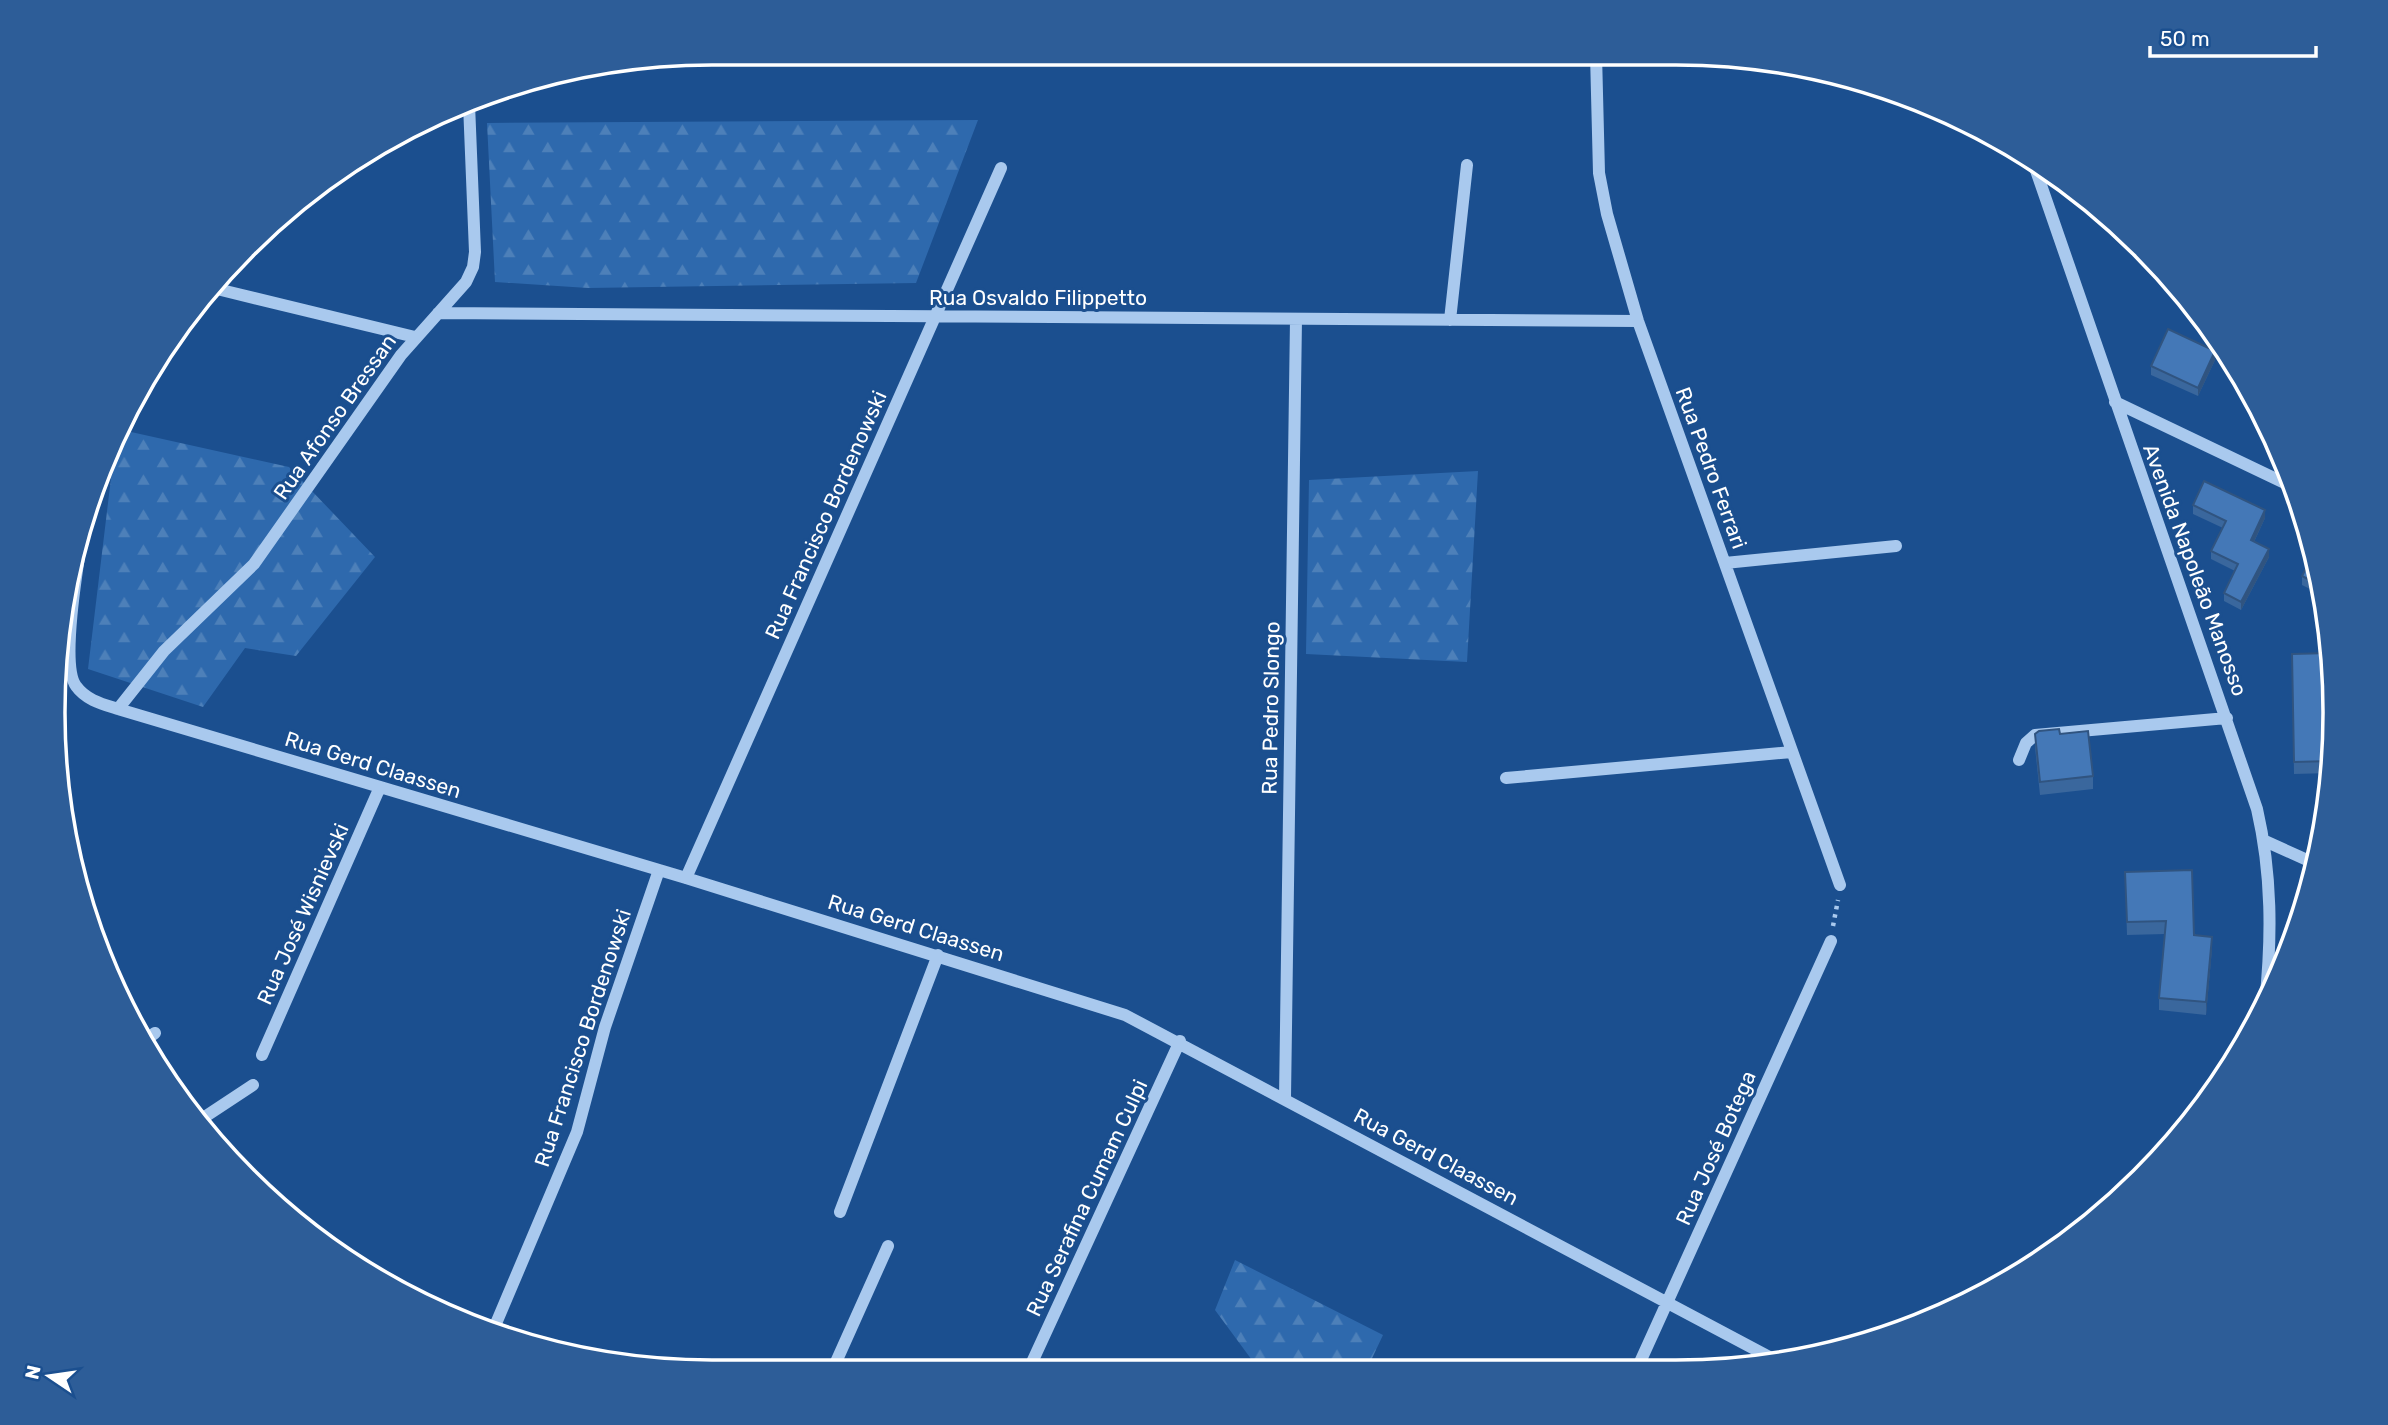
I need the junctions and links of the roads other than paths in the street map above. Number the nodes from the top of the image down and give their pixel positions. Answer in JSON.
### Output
{"nodes":[{"id":1,"x":1596,"y":65,"type":"edge"},
{"id":2,"x":469,"y":112,"type":"edge"},
{"id":3,"x":1466,"y":165,"type":"dead end"},
{"id":4,"x":1001,"y":168,"type":"dead end"},
{"id":5,"x":2038,"y":176,"type":"edge"},
{"id":6,"x":221,"y":290,"type":"edge"},
{"id":7,"x":438,"y":313,"type":"junction"},
{"id":8,"x":935,"y":316,"type":"junction"},
{"id":9,"x":1296,"y":319,"type":"junction"},
{"id":10,"x":1450,"y":320,"type":"junction"},
{"id":11,"x":1638,"y":321,"type":"junction"},
{"id":12,"x":415,"y":337,"type":"junction"},
{"id":13,"x":2115,"y":402,"type":"junction"},
{"id":14,"x":2280,"y":481,"type":"edge"},
{"id":15,"x":1896,"y":546,"type":"dead end"},
{"id":16,"x":1725,"y":563,"type":"junction"},
{"id":17,"x":77,"y":588,"type":"edge"},
{"id":18,"x":68,"y":652,"type":"edge"},
{"id":19,"x":67,"y":658,"type":"edge"},
{"id":20,"x":118,"y":709,"type":"junction"},
{"id":21,"x":2227,"y":718,"type":"junction"},
{"id":22,"x":1792,"y":752,"type":"junction"},
{"id":23,"x":2019,"y":760,"type":"dead end"},
{"id":24,"x":1506,"y":778,"type":"dead end"},
{"id":25,"x":380,"y":787,"type":"junction"},
{"id":26,"x":2264,"y":841,"type":"junction"},
{"id":27,"x":2306,"y":860,"type":"edge"},
{"id":28,"x":659,"y":870,"type":"junction"},
{"id":29,"x":686,"y":878,"type":"junction"},
{"id":30,"x":1840,"y":886,"type":"road end"},
{"id":31,"x":1831,"y":941,"type":"road end"},
{"id":32,"x":938,"y":955,"type":"junction"},
{"id":33,"x":2267,"y":976,"type":"edge"},
{"id":34,"x":1180,"y":1041,"type":"junction"},
{"id":35,"x":262,"y":1055,"type":"dead end"},
{"id":36,"x":253,"y":1085,"type":"dead end"},
{"id":37,"x":1285,"y":1097,"type":"junction"},
{"id":38,"x":206,"y":1116,"type":"edge"},
{"id":39,"x":840,"y":1212,"type":"dead end"},
{"id":40,"x":888,"y":1246,"type":"dead end"},
{"id":41,"x":1667,"y":1302,"type":"junction"},
{"id":42,"x":497,"y":1323,"type":"edge"},
{"id":43,"x":1763,"y":1354,"type":"edge"},
{"id":44,"x":837,"y":1360,"type":"edge"},
{"id":45,"x":1033,"y":1360,"type":"edge"},
{"id":46,"x":1641,"y":1360,"type":"edge"}],
"edges":[{"from":1,"to":11,"type":"street","name":"Rua Pedro Ferrari"},
{"from":2,"to":7,"type":"street","name":"Rua Afonso Bressan"},
{"from":3,"to":10,"type":"street"},
{"from":4,"to":8,"type":"street","name":"Rua Francisco Bordenowski"},
{"from":5,"to":13,"type":"street","name":"Avenida Napoleão Manosso"},
{"from":6,"to":12,"type":"street"},
{"from":7,"to":8,"type":"street","name":"Rua Osvaldo Filippetto"},
{"from":7,"to":12,"type":"street","name":"Rua Afonso Bressan"},
{"from":8,"to":9,"type":"street","name":"Rua Osvaldo Filippetto"},
{"from":8,"to":29,"type":"street","name":"Rua Francisco Bordenowski"},
{"from":9,"to":10,"type":"street","name":"Rua Osvaldo Filippetto"},
{"from":9,"to":37,"type":"street","name":"Rua Pedro Slongo"},
{"from":10,"to":11,"type":"street","name":"Rua Osvaldo Filippetto"},
{"from":11,"to":16,"type":"street","name":"Rua Pedro Ferrari"},
{"from":12,"to":20,"type":"street","name":"Rua Afonso Bressan"},
{"from":13,"to":14,"type":"street"},
{"from":13,"to":21,"type":"street","name":"Avenida Napoleão Manosso"},
{"from":15,"to":16,"type":"street"},
{"from":16,"to":22,"type":"street","name":"Rua Pedro Ferrari"},
{"from":17,"to":18,"type":"street","name":"Rua Gerd Claassen"},
{"from":19,"to":20,"type":"street","name":"Rua Gerd Claassen"},
{"from":20,"to":25,"type":"street","name":"Rua Gerd Claassen"},
{"from":21,"to":23,"type":"street"},
{"from":21,"to":26,"type":"street","name":"Avenida Napoleão Manosso"},
{"from":22,"to":24,"type":"street"},
{"from":22,"to":30,"type":"street","name":"Rua Pedro Ferrari"},
{"from":25,"to":28,"type":"street","name":"Rua Gerd Claassen"},
{"from":25,"to":35,"type":"street","name":"Rua José Wisnievski"},
{"from":26,"to":27,"type":"street"},
{"from":26,"to":33,"type":"street","name":"Avenida Napoleão Manosso"},
{"from":28,"to":29,"type":"street","name":"Rua Gerd Claassen"},
{"from":28,"to":42,"type":"street","name":"Rua Francisco Bordenowski"},
{"from":29,"to":32,"type":"street","name":"Rua Gerd Claassen"},
{"from":31,"to":41,"type":"street","name":"Rua José Botega"},
{"from":32,"to":34,"type":"street","name":"Rua Gerd Claassen"},
{"from":32,"to":39,"type":"street"},
{"from":34,"to":37,"type":"street","name":"Rua Gerd Claassen"},
{"from":34,"to":45,"type":"street","name":"Rua Serafina Cumam Culpi"},
{"from":36,"to":38,"type":"street"},
{"from":37,"to":41,"type":"street","name":"Rua Gerd Claassen"},
{"from":40,"to":44,"type":"street"},
{"from":41,"to":43,"type":"street","name":"Rua Gerd Claassen"},
{"from":41,"to":46,"type":"street","name":"Rua José Botega"}]}
